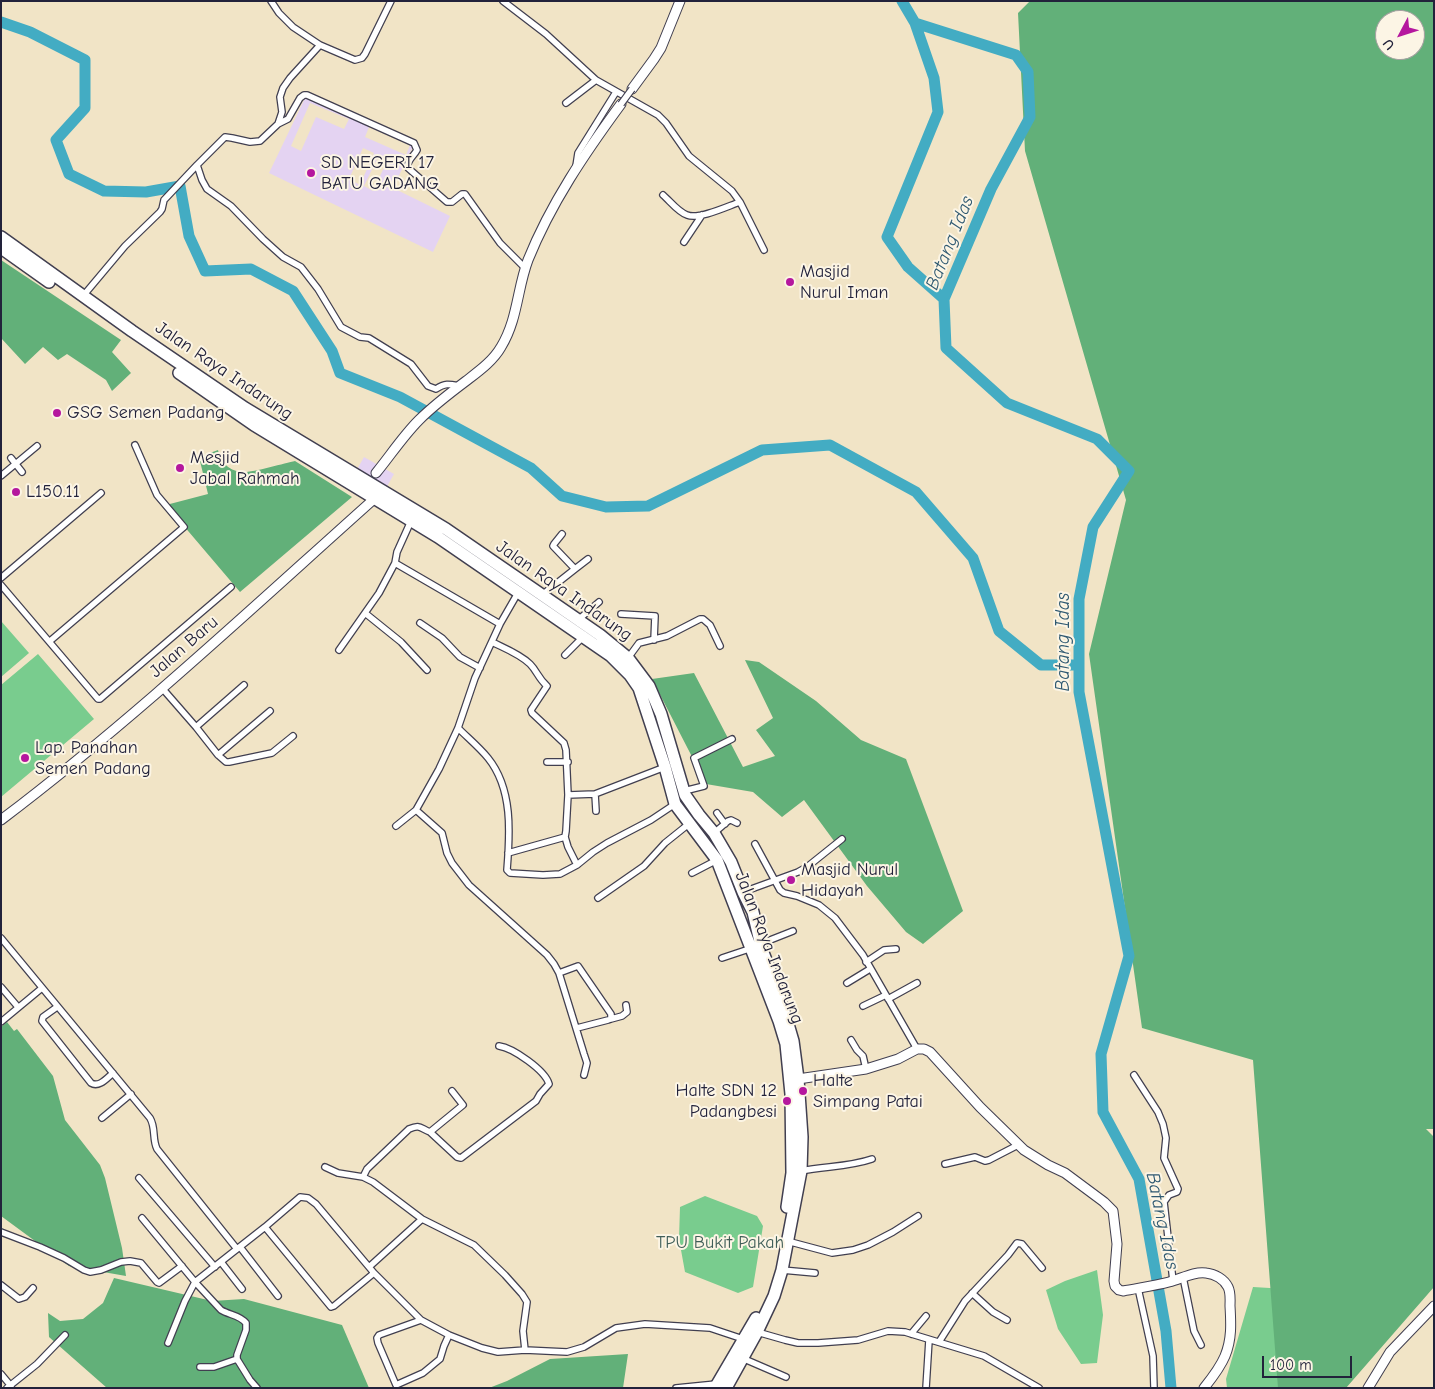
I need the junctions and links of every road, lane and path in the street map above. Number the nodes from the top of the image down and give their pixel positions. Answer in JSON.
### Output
{"nodes":[{"id":1,"x":271,"y":1,"type":"edge"},
{"id":2,"x":391,"y":1,"type":"edge"},
{"id":3,"x":503,"y":1,"type":"edge"},
{"id":4,"x":680,"y":1,"type":"edge"},
{"id":5,"x":320,"y":45,"type":"junction"},
{"id":6,"x":596,"y":80,"type":"junction"},
{"id":7,"x":632,"y":89,"type":"joint"},
{"id":8,"x":616,"y":92,"type":"junction"},
{"id":9,"x":566,"y":103,"type":"dead end"},
{"id":10,"x":621,"y":104,"type":"joint"},
{"id":11,"x":278,"y":124,"type":"junction"},
{"id":12,"x":197,"y":165,"type":"junction"},
{"id":13,"x":576,"y":168,"type":"junction"},
{"id":14,"x":663,"y":195,"type":"dead end"},
{"id":15,"x":740,"y":202,"type":"junction"},
{"id":16,"x":702,"y":215,"type":"junction"},
{"id":17,"x":1,"y":238,"type":"edge"},
{"id":18,"x":684,"y":242,"type":"dead end"},
{"id":19,"x":1,"y":248,"type":"edge"},
{"id":20,"x":764,"y":250,"type":"dead end"},
{"id":21,"x":525,"y":268,"type":"junction"},
{"id":22,"x":83,"y":296,"type":"junction"},
{"id":23,"x":457,"y":388,"type":"junction"},
{"id":24,"x":135,"y":445,"type":"dead end"},
{"id":25,"x":37,"y":446,"type":"dead end"},
{"id":26,"x":11,"y":458,"type":"dead end"},
{"id":27,"x":16,"y":464,"type":"junction"},
{"id":28,"x":22,"y":472,"type":"dead end"},
{"id":29,"x":376,"y":473,"type":"joint"},
{"id":30,"x":1,"y":476,"type":"edge"},
{"id":31,"x":369,"y":490,"type":"junction"},
{"id":32,"x":101,"y":493,"type":"dead end"},
{"id":33,"x":411,"y":521,"type":"junction"},
{"id":34,"x":562,"y":534,"type":"dead end"},
{"id":35,"x":588,"y":559,"type":"dead end"},
{"id":36,"x":395,"y":563,"type":"junction"},
{"id":37,"x":575,"y":569,"type":"junction"},
{"id":38,"x":1,"y":578,"type":"edge"},
{"id":39,"x":1,"y":585,"type":"edge"},
{"id":40,"x":231,"y":587,"type":"dead end"},
{"id":41,"x":521,"y":588,"type":"junction"},
{"id":42,"x":542,"y":595,"type":"junction"},
{"id":43,"x":599,"y":602,"type":"dead end"},
{"id":44,"x":365,"y":612,"type":"junction"},
{"id":45,"x":620,"y":614,"type":"dead end"},
{"id":46,"x":578,"y":620,"type":"junction"},
{"id":47,"x":420,"y":623,"type":"dead end"},
{"id":48,"x":500,"y":624,"type":"junction"},
{"id":49,"x":583,"y":637,"type":"junction"},
{"id":50,"x":654,"y":640,"type":"junction"},
{"id":51,"x":50,"y":641,"type":"junction"},
{"id":52,"x":492,"y":642,"type":"junction"},
{"id":53,"x":720,"y":646,"type":"dead end"},
{"id":54,"x":338,"y":650,"type":"dead end"},
{"id":55,"x":565,"y":655,"type":"dead end"},
{"id":56,"x":628,"y":658,"type":"junction"},
{"id":57,"x":480,"y":668,"type":"junction"},
{"id":58,"x":427,"y":670,"type":"dead end"},
{"id":59,"x":244,"y":685,"type":"dead end"},
{"id":60,"x":162,"y":688,"type":"junction"},
{"id":61,"x":270,"y":711,"type":"dead end"},
{"id":62,"x":196,"y":727,"type":"junction"},
{"id":63,"x":458,"y":728,"type":"junction"},
{"id":64,"x":293,"y":736,"type":"dead end"},
{"id":65,"x":732,"y":739,"type":"dead end"},
{"id":66,"x":218,"y":755,"type":"junction"},
{"id":67,"x":547,"y":762,"type":"dead end"},
{"id":68,"x":568,"y":762,"type":"junction"},
{"id":69,"x":665,"y":767,"type":"junction"},
{"id":70,"x":684,"y":791,"type":"junction"},
{"id":71,"x":568,"y":794,"type":"junction"},
{"id":72,"x":595,"y":794,"type":"junction"},
{"id":73,"x":675,"y":804,"type":"junction"},
{"id":74,"x":416,"y":810,"type":"junction"},
{"id":75,"x":596,"y":811,"type":"dead end"},
{"id":76,"x":717,"y":813,"type":"dead end"},
{"id":77,"x":1,"y":820,"type":"edge"},
{"id":78,"x":690,"y":823,"type":"junction"},
{"id":79,"x":737,"y":823,"type":"dead end"},
{"id":80,"x":725,"y":824,"type":"junction"},
{"id":81,"x":396,"y":826,"type":"dead end"},
{"id":82,"x":714,"y":833,"type":"junction"},
{"id":83,"x":565,"y":837,"type":"junction"},
{"id":84,"x":842,"y":839,"type":"dead end"},
{"id":85,"x":755,"y":844,"type":"dead end"},
{"id":86,"x":508,"y":853,"type":"junction"},
{"id":87,"x":717,"y":860,"type":"junction"},
{"id":88,"x":577,"y":865,"type":"junction"},
{"id":89,"x":692,"y":873,"type":"dead end"},
{"id":90,"x":776,"y":880,"type":"junction"},
{"id":91,"x":743,"y":892,"type":"junction"},
{"id":92,"x":598,"y":898,"type":"dead end"},
{"id":93,"x":793,"y":931,"type":"dead end"},
{"id":94,"x":1,"y":938,"type":"edge"},
{"id":95,"x":8,"y":946,"type":"junction"},
{"id":96,"x":756,"y":946,"type":"junction"},
{"id":97,"x":896,"y":949,"type":"dead end"},
{"id":98,"x":1,"y":952,"type":"edge"},
{"id":99,"x":722,"y":958,"type":"dead end"},
{"id":100,"x":866,"y":962,"type":"junction"},
{"id":101,"x":870,"y":969,"type":"junction"},
{"id":102,"x":559,"y":973,"type":"junction"},
{"id":103,"x":847,"y":983,"type":"dead end"},
{"id":104,"x":917,"y":983,"type":"dead end"},
{"id":105,"x":1,"y":987,"type":"edge"},
{"id":106,"x":42,"y":988,"type":"junction"},
{"id":107,"x":887,"y":997,"type":"junction"},
{"id":108,"x":626,"y":1005,"type":"dead end"},
{"id":109,"x":863,"y":1006,"type":"dead end"},
{"id":110,"x":18,"y":1007,"type":"junction"},
{"id":111,"x":57,"y":1007,"type":"junction"},
{"id":112,"x":610,"y":1019,"type":"junction"},
{"id":113,"x":1,"y":1022,"type":"edge"},
{"id":114,"x":577,"y":1028,"type":"junction"},
{"id":115,"x":851,"y":1040,"type":"dead end"},
{"id":116,"x":499,"y":1046,"type":"dead end"},
{"id":117,"x":917,"y":1049,"type":"junction"},
{"id":118,"x":866,"y":1069,"type":"junction"},
{"id":119,"x":113,"y":1073,"type":"junction"},
{"id":120,"x":584,"y":1075,"type":"dead end"},
{"id":121,"x":1134,"y":1075,"type":"dead end"},
{"id":122,"x":798,"y":1079,"type":"junction"},
{"id":123,"x":452,"y":1091,"type":"dead end"},
{"id":124,"x":131,"y":1094,"type":"junction"},
{"id":125,"x":102,"y":1118,"type":"dead end"},
{"id":126,"x":430,"y":1132,"type":"junction"},
{"id":127,"x":797,"y":1137,"type":"junction"},
{"id":128,"x":1018,"y":1144,"type":"junction"},
{"id":129,"x":872,"y":1160,"type":"dead end"},
{"id":130,"x":945,"y":1164,"type":"dead end"},
{"id":131,"x":325,"y":1167,"type":"dead end"},
{"id":132,"x":801,"y":1171,"type":"junction"},
{"id":133,"x":362,"y":1177,"type":"junction"},
{"id":134,"x":139,"y":1178,"type":"dead end"},
{"id":135,"x":918,"y":1216,"type":"dead end"},
{"id":136,"x":142,"y":1218,"type":"dead end"},
{"id":137,"x":422,"y":1220,"type":"junction"},
{"id":138,"x":265,"y":1227,"type":"junction"},
{"id":139,"x":1,"y":1232,"type":"edge"},
{"id":140,"x":787,"y":1241,"type":"junction"},
{"id":141,"x":239,"y":1248,"type":"junction"},
{"id":142,"x":221,"y":1262,"type":"junction"},
{"id":143,"x":182,"y":1266,"type":"junction"},
{"id":144,"x":214,"y":1267,"type":"junction"},
{"id":145,"x":369,"y":1267,"type":"junction"},
{"id":146,"x":1042,"y":1268,"type":"dead end"},
{"id":147,"x":782,"y":1270,"type":"junction"},
{"id":148,"x":374,"y":1273,"type":"junction"},
{"id":149,"x":815,"y":1273,"type":"dead end"},
{"id":150,"x":1183,"y":1277,"type":"junction"},
{"id":151,"x":1171,"y":1281,"type":"junction"},
{"id":152,"x":195,"y":1282,"type":"junction"},
{"id":153,"x":1,"y":1284,"type":"edge"},
{"id":154,"x":33,"y":1288,"type":"dead end"},
{"id":155,"x":1140,"y":1288,"type":"junction"},
{"id":156,"x":242,"y":1289,"type":"dead end"},
{"id":157,"x":972,"y":1293,"type":"junction"},
{"id":158,"x":278,"y":1296,"type":"dead end"},
{"id":159,"x":1434,"y":1306,"type":"edge"},
{"id":160,"x":926,"y":1316,"type":"dead end"},
{"id":161,"x":421,"y":1320,"type":"junction"},
{"id":162,"x":1007,"y":1320,"type":"dead end"},
{"id":163,"x":757,"y":1332,"type":"junction"},
{"id":164,"x":911,"y":1334,"type":"junction"},
{"id":165,"x":65,"y":1335,"type":"dead end"},
{"id":166,"x":449,"y":1335,"type":"junction"},
{"id":167,"x":743,"y":1339,"type":"junction"},
{"id":168,"x":929,"y":1340,"type":"junction"},
{"id":169,"x":939,"y":1342,"type":"junction"},
{"id":170,"x":168,"y":1343,"type":"dead end"},
{"id":171,"x":1201,"y":1345,"type":"dead end"},
{"id":172,"x":525,"y":1350,"type":"junction"},
{"id":173,"x":742,"y":1358,"type":"junction"},
{"id":174,"x":237,"y":1359,"type":"junction"},
{"id":175,"x":200,"y":1367,"type":"dead end"},
{"id":176,"x":1,"y":1374,"type":"edge"},
{"id":177,"x":786,"y":1377,"type":"dead end"},
{"id":178,"x":396,"y":1386,"type":"edge"},
{"id":179,"x":719,"y":1386,"type":"edge"},
{"id":180,"x":10,"y":1387,"type":"edge"},
{"id":181,"x":257,"y":1388,"type":"edge"},
{"id":182,"x":676,"y":1388,"type":"edge"},
{"id":183,"x":926,"y":1388,"type":"edge"},
{"id":184,"x":1039,"y":1388,"type":"edge"},
{"id":185,"x":1154,"y":1388,"type":"edge"},
{"id":186,"x":1204,"y":1388,"type":"edge"},
{"id":187,"x":1368,"y":1388,"type":"edge"}],
"edges":[{"from":1,"to":5,"type":"street"},
{"from":2,"to":5,"type":"street"},
{"from":3,"to":6,"type":"street"},
{"from":4,"to":7,"type":"street"},
{"from":5,"to":11,"type":"street"},
{"from":6,"to":8,"type":"street"},
{"from":6,"to":9,"type":"street"},
{"from":7,"to":10,"type":"street","bridge":true},
{"from":8,"to":13,"type":"street"},
{"from":8,"to":15,"type":"street"},
{"from":10,"to":13,"type":"street"},
{"from":11,"to":12,"type":"street"},
{"from":11,"to":21,"type":"street"},
{"from":12,"to":22,"type":"street"},
{"from":12,"to":23,"type":"street"},
{"from":13,"to":21,"type":"street"},
{"from":14,"to":16,"type":"street"},
{"from":15,"to":16,"type":"street"},
{"from":15,"to":20,"type":"street"},
{"from":16,"to":18,"type":"street"},
{"from":17,"to":22,"type":"highway","name":"Jalan Raya Indarung"},
{"from":19,"to":31,"type":"highway","name":"Jalan Raya Indarung"},
{"from":21,"to":23,"type":"street"},
{"from":22,"to":31,"type":"highway","name":"Jalan Raya Indarung"},
{"from":23,"to":29,"type":"street"},
{"from":24,"to":51,"type":"street"},
{"from":25,"to":27,"type":"street"},
{"from":26,"to":27,"type":"street"},
{"from":27,"to":28,"type":"street"},
{"from":27,"to":30,"type":"street"},
{"from":29,"to":31,"type":"street"},
{"from":31,"to":33,"type":"highway","name":"Jalan Raya Indarung"},
{"from":31,"to":41,"type":"highway","name":"Jalan Raya Indarung"},
{"from":31,"to":60,"type":"street","name":"Jalan Baru"},
{"from":32,"to":38,"type":"street"},
{"from":33,"to":36,"type":"street"},
{"from":33,"to":41,"type":"highway","name":"Jalan Raya Indarung"},
{"from":34,"to":37,"type":"street"},
{"from":35,"to":37,"type":"street"},
{"from":36,"to":44,"type":"street"},
{"from":36,"to":48,"type":"street"},
{"from":37,"to":42,"type":"street"},
{"from":39,"to":51,"type":"street"},
{"from":40,"to":51,"type":"street"},
{"from":41,"to":42,"type":"highway","name":"Jalan Raya Indarung"},
{"from":41,"to":48,"type":"street"},
{"from":41,"to":49,"type":"highway","name":"Jalan Raya Indarung"},
{"from":42,"to":46,"type":"highway","name":"Jalan Raya Indarung"},
{"from":43,"to":46,"type":"street"},
{"from":44,"to":54,"type":"street"},
{"from":44,"to":58,"type":"street"},
{"from":45,"to":50,"type":"street"},
{"from":46,"to":56,"type":"highway","name":"Jalan Raya Indarung"},
{"from":47,"to":57,"type":"street"},
{"from":48,"to":52,"type":"street"},
{"from":49,"to":55,"type":"street"},
{"from":49,"to":69,"type":"highway","name":"Jalan Raya Indarung"},
{"from":50,"to":53,"type":"street"},
{"from":50,"to":56,"type":"street"},
{"from":52,"to":57,"type":"street"},
{"from":52,"to":68,"type":"street"},
{"from":56,"to":70,"type":"highway","name":"Jalan Raya Indarung"},
{"from":57,"to":63,"type":"street"},
{"from":59,"to":62,"type":"street"},
{"from":60,"to":62,"type":"street"},
{"from":60,"to":77,"type":"street","name":"Jalan Baru"},
{"from":61,"to":66,"type":"street"},
{"from":62,"to":66,"type":"street"},
{"from":63,"to":74,"type":"street"},
{"from":63,"to":86,"type":"street"},
{"from":64,"to":66,"type":"street"},
{"from":65,"to":70,"type":"street"},
{"from":67,"to":68,"type":"street"},
{"from":68,"to":71,"type":"street"},
{"from":69,"to":72,"type":"street"},
{"from":69,"to":73,"type":"highway","name":"Jalan Raya Indarung"},
{"from":70,"to":82,"type":"highway","name":"Jalan Raya Indarung"},
{"from":71,"to":72,"type":"street"},
{"from":71,"to":83,"type":"street"},
{"from":72,"to":75,"type":"street"},
{"from":73,"to":78,"type":"highway","name":"Jalan Raya Indarung"},
{"from":73,"to":88,"type":"street"},
{"from":74,"to":81,"type":"street"},
{"from":74,"to":102,"type":"street"},
{"from":76,"to":80,"type":"street"},
{"from":78,"to":87,"type":"highway","name":"Jalan Raya Indarung"},
{"from":78,"to":92,"type":"street"},
{"from":79,"to":80,"type":"street"},
{"from":80,"to":82,"type":"street"},
{"from":82,"to":91,"type":"highway","name":"Jalan Raya Indarung"},
{"from":83,"to":86,"type":"street"},
{"from":83,"to":88,"type":"street"},
{"from":84,"to":90,"type":"street"},
{"from":85,"to":90,"type":"street"},
{"from":86,"to":88,"type":"street"},
{"from":87,"to":89,"type":"street"},
{"from":87,"to":96,"type":"highway","name":"Jalan Raya Indarung"},
{"from":90,"to":91,"type":"street"},
{"from":90,"to":100,"type":"street"},
{"from":91,"to":96,"type":"highway","name":"Jalan Raya Indarung"},
{"from":93,"to":96,"type":"street"},
{"from":94,"to":95,"type":"street"},
{"from":95,"to":98,"type":"street"},
{"from":95,"to":106,"type":"street"},
{"from":96,"to":99,"type":"street"},
{"from":96,"to":122,"type":"highway","name":"Jalan Raya Indarung"},
{"from":96,"to":127,"type":"highway","name":"Jalan Raya Indarung"},
{"from":97,"to":100,"type":"street"},
{"from":100,"to":101,"type":"street"},
{"from":101,"to":103,"type":"street"},
{"from":101,"to":107,"type":"street"},
{"from":102,"to":112,"type":"street"},
{"from":102,"to":114,"type":"street"},
{"from":104,"to":107,"type":"street"},
{"from":105,"to":110,"type":"street"},
{"from":106,"to":110,"type":"street"},
{"from":106,"to":111,"type":"street"},
{"from":107,"to":109,"type":"street"},
{"from":107,"to":117,"type":"street"},
{"from":108,"to":112,"type":"street"},
{"from":110,"to":113,"type":"street"},
{"from":111,"to":119,"type":"street"},
{"from":111,"to":119,"type":"street"},
{"from":112,"to":114,"type":"street"},
{"from":114,"to":120,"type":"street"},
{"from":115,"to":118,"type":"street"},
{"from":116,"to":126,"type":"street"},
{"from":117,"to":118,"type":"street"},
{"from":117,"to":128,"type":"street"},
{"from":118,"to":122,"type":"street"},
{"from":119,"to":124,"type":"street"},
{"from":121,"to":151,"type":"street"},
{"from":122,"to":127,"type":"highway","name":"Jalan Raya Indarung"},
{"from":123,"to":126,"type":"street"},
{"from":124,"to":125,"type":"street"},
{"from":124,"to":141,"type":"street"},
{"from":126,"to":133,"type":"street"},
{"from":127,"to":132,"type":"highway","name":"Jalan Raya Indarung"},
{"from":127,"to":167,"type":"highway","name":"Jalan Raya Indarung"},
{"from":128,"to":130,"type":"street"},
{"from":128,"to":155,"type":"street"},
{"from":129,"to":132,"type":"street"},
{"from":131,"to":133,"type":"street"},
{"from":132,"to":140,"type":"highway","name":"Jalan Raya Indarung"},
{"from":133,"to":137,"type":"street"},
{"from":134,"to":144,"type":"street"},
{"from":135,"to":140,"type":"street"},
{"from":136,"to":143,"type":"street"},
{"from":137,"to":145,"type":"street"},
{"from":137,"to":172,"type":"street"},
{"from":138,"to":141,"type":"street"},
{"from":138,"to":145,"type":"street"},
{"from":138,"to":148,"type":"street"},
{"from":139,"to":143,"type":"street"},
{"from":140,"to":147,"type":"highway","name":"Jalan Raya Indarung"},
{"from":141,"to":142,"type":"street"},
{"from":141,"to":158,"type":"street"},
{"from":142,"to":144,"type":"street"},
{"from":142,"to":156,"type":"street"},
{"from":143,"to":152,"type":"street"},
{"from":144,"to":152,"type":"street"},
{"from":145,"to":148,"type":"street"},
{"from":146,"to":157,"type":"street"},
{"from":147,"to":149,"type":"street"},
{"from":147,"to":163,"type":"highway","name":"Jalan Raya Indarung"},
{"from":148,"to":161,"type":"street"},
{"from":150,"to":151,"type":"street"},
{"from":150,"to":171,"type":"street"},
{"from":150,"to":186,"type":"street"},
{"from":151,"to":155,"type":"street"},
{"from":152,"to":170,"type":"street"},
{"from":152,"to":174,"type":"street"},
{"from":153,"to":154,"type":"street"},
{"from":155,"to":185,"type":"street"},
{"from":157,"to":162,"type":"street"},
{"from":157,"to":169,"type":"street"},
{"from":159,"to":187,"type":"street"},
{"from":160,"to":164,"type":"street"},
{"from":161,"to":166,"type":"street"},
{"from":161,"to":178,"type":"street"},
{"from":163,"to":164,"type":"street"},
{"from":163,"to":173,"type":"highway","name":"Jalan Raya Indarung"},
{"from":164,"to":168,"type":"street"},
{"from":165,"to":180,"type":"street"},
{"from":166,"to":172,"type":"street"},
{"from":166,"to":178,"type":"street"},
{"from":167,"to":172,"type":"street"},
{"from":167,"to":179,"type":"highway","name":"Jalan Raya Indarung"},
{"from":168,"to":169,"type":"street"},
{"from":168,"to":183,"type":"street"},
{"from":169,"to":184,"type":"street"},
{"from":173,"to":177,"type":"street"},
{"from":173,"to":179,"type":"highway","name":"Jalan Raya Indarung"},
{"from":174,"to":175,"type":"street"},
{"from":174,"to":181,"type":"street"},
{"from":176,"to":180,"type":"street"},
{"from":179,"to":182,"type":"street"}]}
